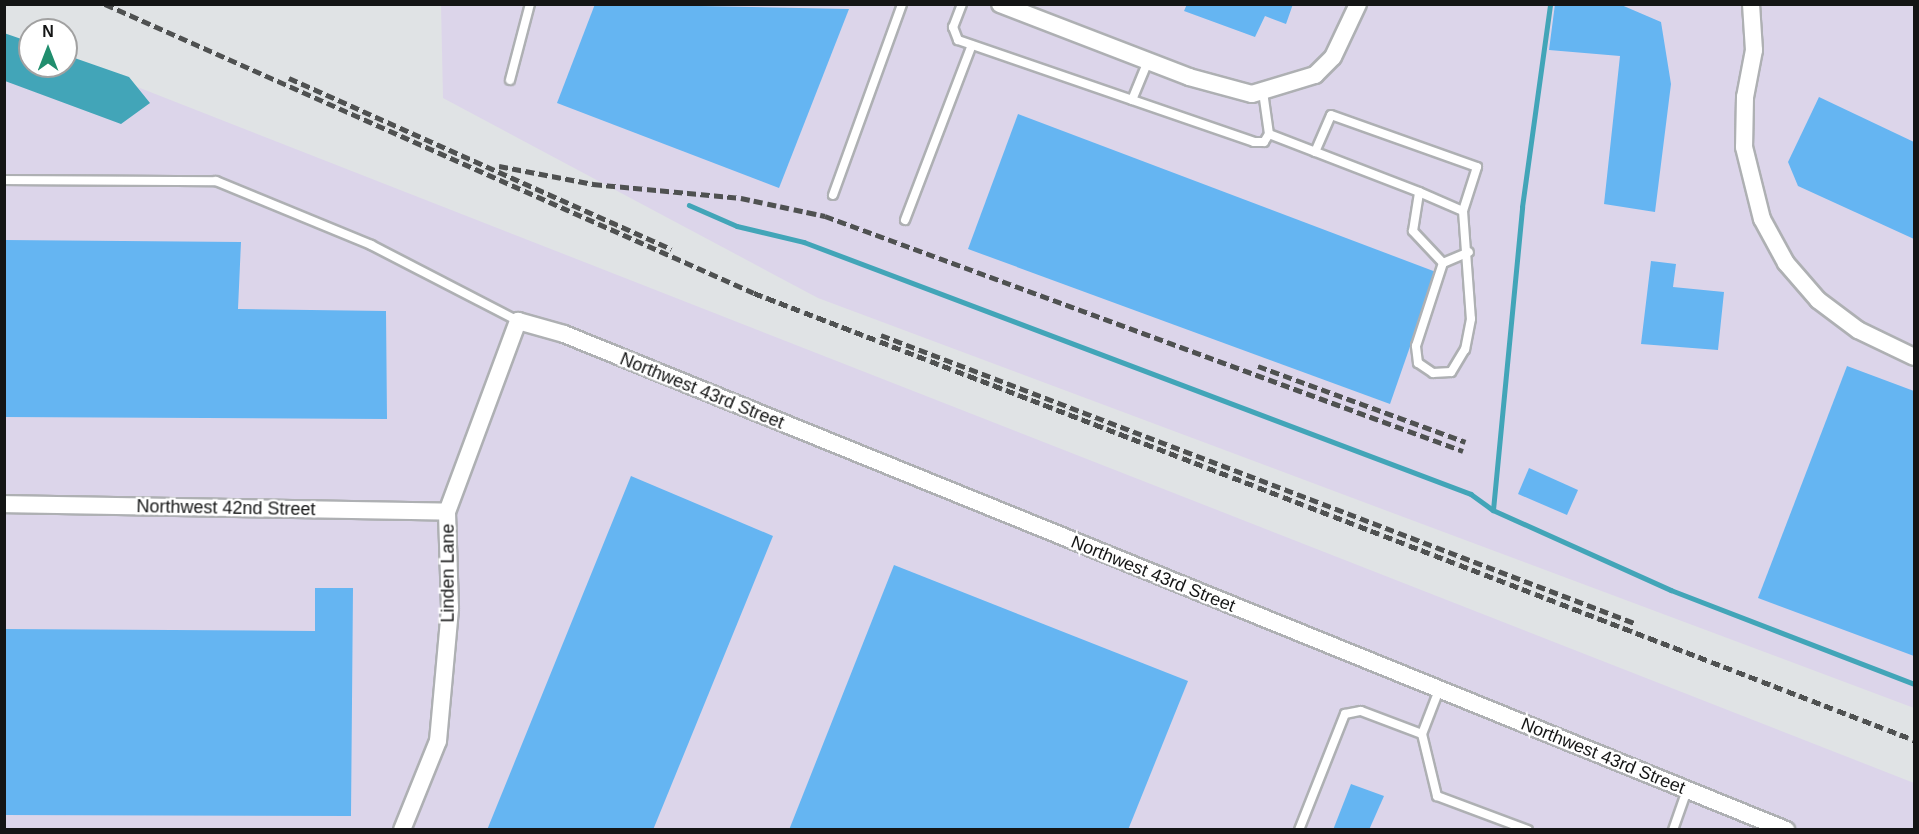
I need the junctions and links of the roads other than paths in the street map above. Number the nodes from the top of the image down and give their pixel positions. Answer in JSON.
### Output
{"nodes":[{"id":1,"x":530,"y":4,"type":"edge"},
{"id":2,"x":902,"y":4,"type":"edge"},
{"id":3,"x":962,"y":4,"type":"edge"},
{"id":4,"x":1000,"y":4,"type":"edge"},
{"id":5,"x":1358,"y":4,"type":"edge"},
{"id":6,"x":1750,"y":4,"type":"edge"},
{"id":7,"x":972,"y":45,"type":"junction"},
{"id":8,"x":1148,"y":61,"type":"junction"},
{"id":9,"x":510,"y":80,"type":"dead end"},
{"id":10,"x":1263,"y":92,"type":"junction"},
{"id":11,"x":1132,"y":100,"type":"junction"},
{"id":12,"x":1269,"y":134,"type":"junction"},
{"id":13,"x":1315,"y":152,"type":"junction"},
{"id":14,"x":4,"y":180,"type":"edge"},
{"id":15,"x":1419,"y":192,"type":"junction"},
{"id":16,"x":833,"y":195,"type":"dead end"},
{"id":17,"x":1463,"y":211,"type":"junction"},
{"id":18,"x":904,"y":220,"type":"dead end"},
{"id":19,"x":1468,"y":252,"type":"junction"},
{"id":20,"x":1443,"y":263,"type":"junction"},
{"id":21,"x":518,"y":321,"type":"junction"},
{"id":22,"x":1914,"y":357,"type":"edge"},
{"id":23,"x":4,"y":504,"type":"edge"},
{"id":24,"x":447,"y":512,"type":"junction"},
{"id":25,"x":1439,"y":690,"type":"junction"},
{"id":26,"x":1422,"y":734,"type":"junction"},
{"id":27,"x":1687,"y":790,"type":"junction"},
{"id":28,"x":402,"y":830,"type":"edge"},
{"id":29,"x":1299,"y":830,"type":"edge"},
{"id":30,"x":1528,"y":830,"type":"edge"},
{"id":31,"x":1672,"y":830,"type":"edge"},
{"id":32,"x":1786,"y":830,"type":"edge"}],
"edges":[{"from":1,"to":9,"type":"lane"},
{"from":2,"to":16,"type":"lane"},
{"from":3,"to":7,"type":"lane"},
{"from":4,"to":8,"type":"street"},
{"from":5,"to":10,"type":"street"},
{"from":6,"to":22,"type":"street"},
{"from":7,"to":11,"type":"lane"},
{"from":7,"to":18,"type":"lane"},
{"from":8,"to":10,"type":"street"},
{"from":8,"to":11,"type":"lane"},
{"from":10,"to":12,"type":"lane"},
{"from":11,"to":12,"type":"lane"},
{"from":12,"to":13,"type":"lane"},
{"from":13,"to":15,"type":"lane"},
{"from":13,"to":17,"type":"lane"},
{"from":14,"to":21,"type":"lane"},
{"from":15,"to":17,"type":"lane"},
{"from":15,"to":20,"type":"lane"},
{"from":17,"to":19,"type":"lane"},
{"from":19,"to":20,"type":"lane"},
{"from":19,"to":20,"type":"lane"},
{"from":21,"to":24,"type":"street","name":"Linden Lane"},
{"from":21,"to":25,"type":"street","name":"Northwest 43rd Street"},
{"from":23,"to":24,"type":"street","name":"Northwest 42nd Street"},
{"from":24,"to":28,"type":"street","name":"Linden Lane"},
{"from":25,"to":26,"type":"lane"},
{"from":25,"to":27,"type":"street","name":"Northwest 43rd Street"},
{"from":26,"to":29,"type":"lane"},
{"from":26,"to":30,"type":"lane"},
{"from":27,"to":31,"type":"lane"},
{"from":27,"to":32,"type":"street","name":"Northwest 43rd Street"}]}
